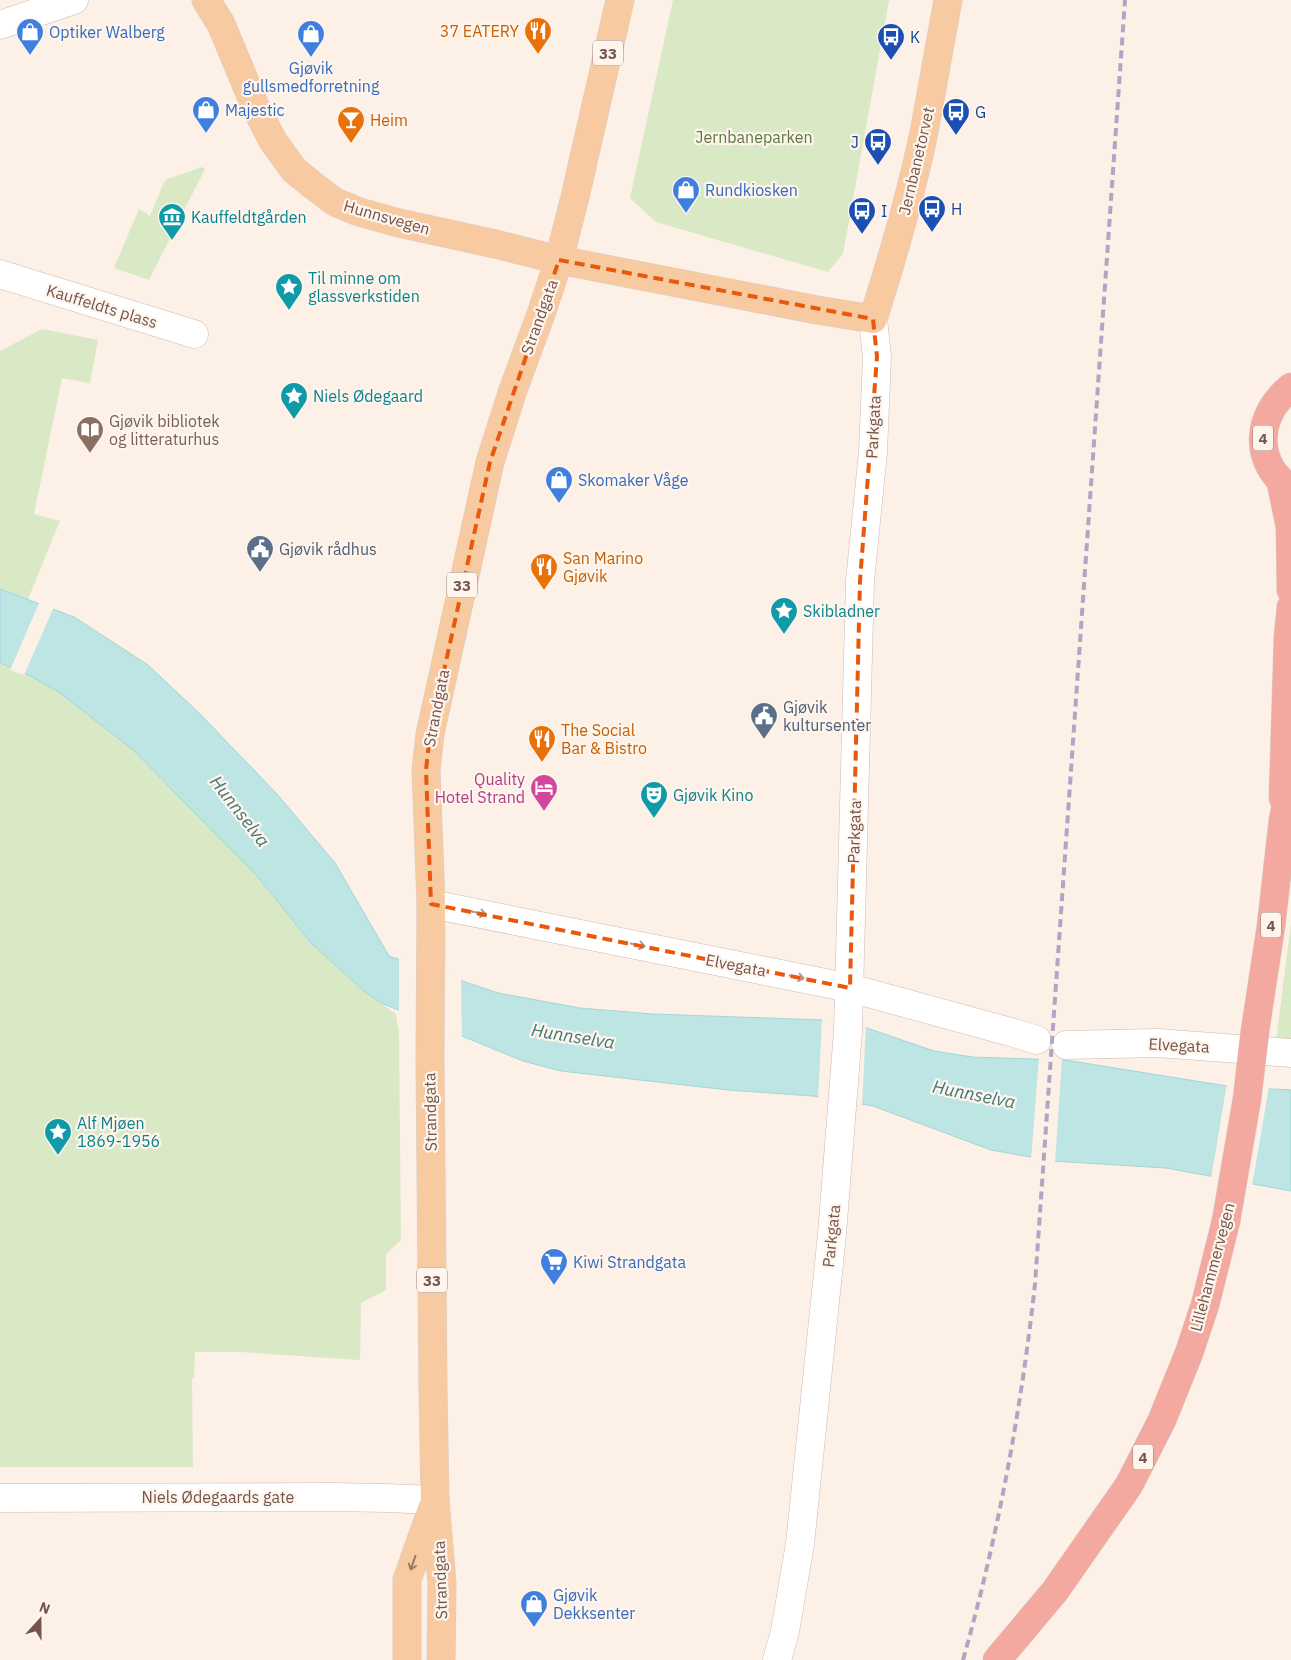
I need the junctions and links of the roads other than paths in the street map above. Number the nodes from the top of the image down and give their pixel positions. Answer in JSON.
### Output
{"nodes":[{"id":1,"x":74,"y":0,"type":"edge"},
{"id":2,"x":206,"y":0,"type":"edge"},
{"id":3,"x":620,"y":0,"type":"edge"},
{"id":4,"x":948,"y":0,"type":"edge"},
{"id":5,"x":0,"y":25,"type":"edge"},
{"id":6,"x":559,"y":260,"type":"junction"},
{"id":7,"x":3,"y":279,"type":"edge"},
{"id":8,"x":873,"y":319,"type":"junction"},
{"id":9,"x":194,"y":334,"type":"dead end"},
{"id":10,"x":1291,"y":387,"type":"edge"},
{"id":11,"x":1286,"y":486,"type":"edge"},
{"id":12,"x":1291,"y":590,"type":"edge"},
{"id":13,"x":1291,"y":607,"type":"edge"},
{"id":14,"x":1291,"y":779,"type":"edge"},
{"id":15,"x":1283,"y":820,"type":"junction"},
{"id":16,"x":431,"y":904,"type":"junction"},
{"id":17,"x":850,"y":988,"type":"junction"},
{"id":18,"x":1037,"y":1040,"type":"dead end"},
{"id":19,"x":1066,"y":1045,"type":"dead end"},
{"id":20,"x":1291,"y":1053,"type":"edge"},
{"id":21,"x":0,"y":1498,"type":"edge"},
{"id":22,"x":435,"y":1500,"type":"junction"},
{"id":23,"x":407,"y":1660,"type":"edge"},
{"id":24,"x":441,"y":1660,"type":"edge"},
{"id":25,"x":778,"y":1660,"type":"edge"},
{"id":26,"x":997,"y":1660,"type":"edge"}],
"edges":[{"from":1,"to":5,"type":"street"},
{"from":2,"to":6,"type":"main road","name":"Hunnsvegen"},
{"from":3,"to":6,"type":"main road","name":"Strandgata","number":"33"},
{"from":4,"to":8,"type":"main road","name":"Jernbanetorvet"},
{"from":6,"to":8,"type":"main road"},
{"from":6,"to":16,"type":"main road","name":"Strandgata","number":"33"},
{"from":7,"to":9,"type":"street","name":"Kauffeldts plass"},
{"from":8,"to":17,"type":"street","name":"Parkgata"},
{"from":10,"to":11,"type":"highway","number":"4"},
{"from":11,"to":12,"type":"highway","number":"4"},
{"from":13,"to":15,"type":"highway","name":"Lillehammervegen","number":"4"},
{"from":14,"to":15,"type":"highway","name":"Lillehammervegen","number":"4"},
{"from":15,"to":26,"type":"highway","name":"Lillehammervegen","number":"4","bridge":true},
{"from":16,"to":17,"type":"street","name":"Elvegata","one_way":true},
{"from":16,"to":22,"type":"main road","name":"Strandgata","number":"33"},
{"from":17,"to":18,"type":"street","name":"Elvegata"},
{"from":17,"to":25,"type":"street","name":"Parkgata"},
{"from":19,"to":20,"type":"street","name":"Elvegata"},
{"from":21,"to":22,"type":"street","name":"Niels Ødegaards gate"},
{"from":22,"to":23,"type":"main road","name":"Strandgata","number":"33","one_way":true},
{"from":22,"to":24,"type":"main road","name":"Strandgata","number":"33"}]}
